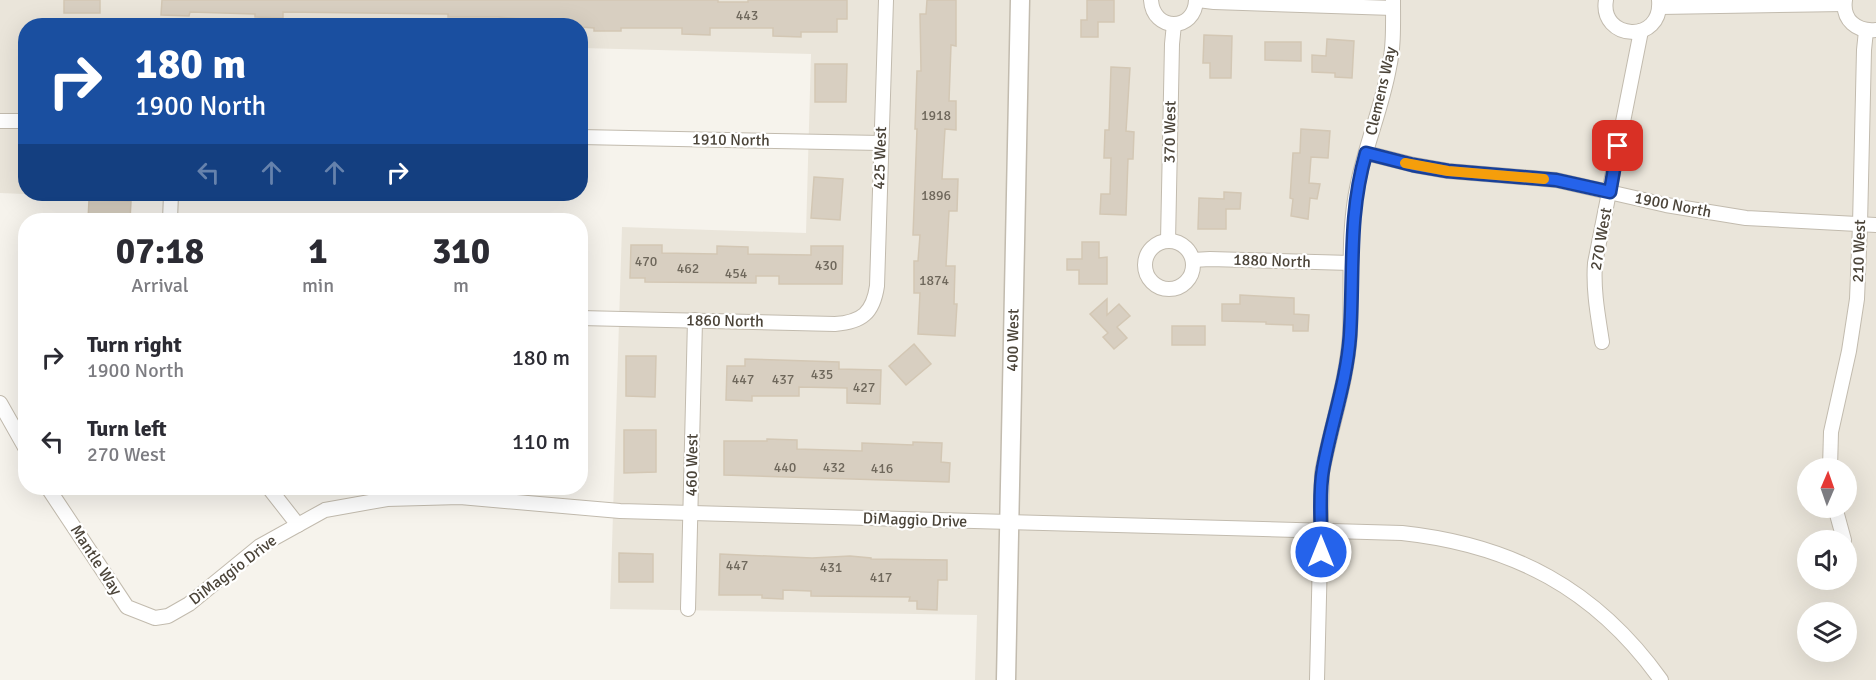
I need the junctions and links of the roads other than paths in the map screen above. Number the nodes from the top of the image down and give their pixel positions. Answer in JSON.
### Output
{"nodes":[{"id":1,"x":886,"y":0,"type":"edge"},
{"id":2,"x":1020,"y":0,"type":"edge"},
{"id":3,"x":1151,"y":0,"type":"edge"},
{"id":4,"x":1197,"y":0,"type":"edge"},
{"id":5,"x":1606,"y":0,"type":"edge"},
{"id":6,"x":1845,"y":2,"type":"edge"},
{"id":7,"x":1393,"y":4,"type":"edge"},
{"id":8,"x":1659,"y":4,"type":"edge"},
{"id":9,"x":1174,"y":24,"type":"junction"},
{"id":10,"x":1871,"y":30,"type":"edge"},
{"id":11,"x":1641,"y":31,"type":"junction"},
{"id":12,"x":0,"y":121,"type":"edge"},
{"id":13,"x":18,"y":121,"type":"edge"},
{"id":14,"x":588,"y":137,"type":"edge"},
{"id":15,"x":880,"y":143,"type":"junction"},
{"id":16,"x":1366,"y":153,"type":"junction"},
{"id":17,"x":1610,"y":192,"type":"junction"},
{"id":18,"x":1860,"y":225,"type":"junction"},
{"id":19,"x":1876,"y":225,"type":"edge"},
{"id":20,"x":1168,"y":241,"type":"junction"},
{"id":21,"x":1192,"y":260,"type":"junction"},
{"id":22,"x":1351,"y":263,"type":"junction"},
{"id":23,"x":866,"y":313,"type":"joint"},
{"id":24,"x":588,"y":318,"type":"edge"},
{"id":25,"x":695,"y":320,"type":"junction"},
{"id":26,"x":1602,"y":342,"type":"dead end"},
{"id":27,"x":0,"y":403,"type":"edge"},
{"id":28,"x":18,"y":435,"type":"edge"},
{"id":29,"x":1830,"y":458,"type":"edge"},
{"id":30,"x":53,"y":495,"type":"edge"},
{"id":31,"x":275,"y":495,"type":"edge"},
{"id":32,"x":691,"y":513,"type":"junction"},
{"id":33,"x":1009,"y":523,"type":"junction"},
{"id":34,"x":298,"y":525,"type":"junction"},
{"id":35,"x":1322,"y":531,"type":"junction"},
{"id":36,"x":688,"y":609,"type":"dead end"},
{"id":37,"x":155,"y":618,"type":"joint"},
{"id":38,"x":1006,"y":680,"type":"edge"},
{"id":39,"x":1317,"y":680,"type":"edge"},
{"id":40,"x":1661,"y":680,"type":"edge"}],
"edges":[{"from":1,"to":15,"type":"street","name":"425 West"},
{"from":2,"to":33,"type":"street","name":"400 West"},
{"from":3,"to":9,"type":"street"},
{"from":4,"to":7,"type":"street"},
{"from":4,"to":9,"type":"street"},
{"from":5,"to":11,"type":"street"},
{"from":6,"to":8,"type":"street"},
{"from":6,"to":10,"type":"street"},
{"from":7,"to":16,"type":"street","name":"Clemens Way"},
{"from":8,"to":11,"type":"street"},
{"from":9,"to":20,"type":"street","name":"370 West"},
{"from":10,"to":18,"type":"street","name":"210 West"},
{"from":11,"to":17,"type":"street","name":"270 West"},
{"from":12,"to":13,"type":"street"},
{"from":14,"to":15,"type":"street","name":"1910 North"},
{"from":15,"to":23,"type":"street","name":"425 West"},
{"from":16,"to":17,"type":"street","name":"1900 North"},
{"from":16,"to":22,"type":"street","name":"Clemens Way"},
{"from":17,"to":18,"type":"street","name":"1900 North"},
{"from":17,"to":26,"type":"street","name":"270 West"},
{"from":18,"to":19,"type":"street","name":"1900 North"},
{"from":18,"to":29,"type":"street","name":"210 West"},
{"from":20,"to":21,"type":"street"},
{"from":20,"to":21,"type":"street"},
{"from":21,"to":22,"type":"street","name":"1880 North"},
{"from":22,"to":35,"type":"street","name":"Clemens Way"},
{"from":23,"to":25,"type":"street","name":"1860 North"},
{"from":24,"to":25,"type":"street","name":"1860 North"},
{"from":25,"to":32,"type":"street","name":"460 West"},
{"from":27,"to":28,"type":"street"},
{"from":30,"to":37,"type":"street","name":"Mantle Way"},
{"from":31,"to":34,"type":"street"},
{"from":32,"to":33,"type":"street","name":"DiMaggio Drive"},
{"from":32,"to":34,"type":"street","name":"DiMaggio Drive"},
{"from":32,"to":36,"type":"street","name":"460 West"},
{"from":33,"to":35,"type":"street","name":"DiMaggio Drive"},
{"from":33,"to":38,"type":"street","name":"400 West"},
{"from":34,"to":37,"type":"street","name":"DiMaggio Drive"},
{"from":35,"to":39,"type":"street","name":"Clemens Way"},
{"from":35,"to":40,"type":"street","name":"DiMaggio Drive"}]}
